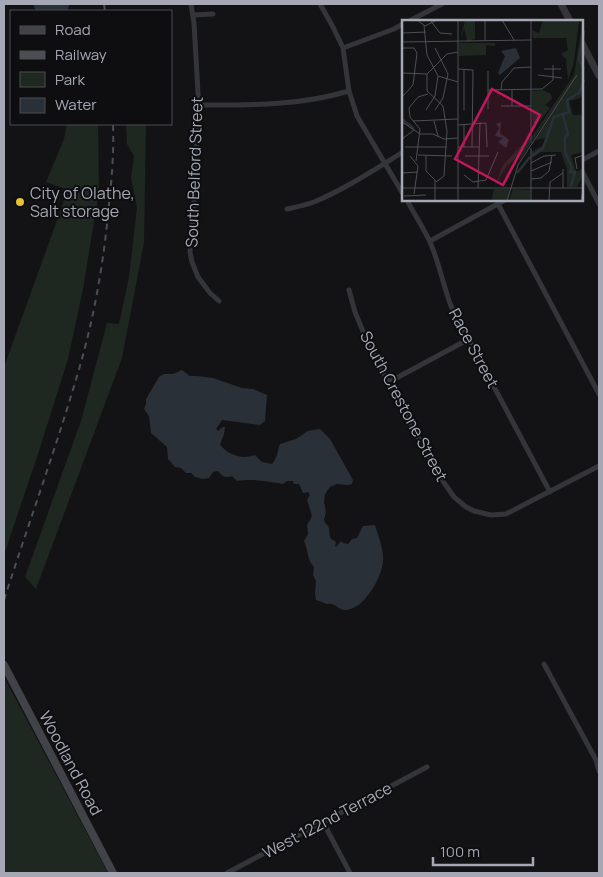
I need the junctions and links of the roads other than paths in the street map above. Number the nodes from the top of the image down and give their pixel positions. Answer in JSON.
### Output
{"nodes":[{"id":1,"x":191,"y":4,"type":"edge"},
{"id":2,"x":320,"y":4,"type":"edge"},
{"id":3,"x":442,"y":4,"type":"edge"},
{"id":4,"x":561,"y":4,"type":"edge"},
{"id":5,"x":213,"y":14,"type":"dead end"},
{"id":6,"x":193,"y":15,"type":"junction"},
{"id":7,"x":410,"y":20,"type":"edge"},
{"id":8,"x":569,"y":20,"type":"edge"},
{"id":9,"x":402,"y":25,"type":"edge"},
{"id":10,"x":583,"y":45,"type":"edge"},
{"id":11,"x":342,"y":48,"type":"junction"},
{"id":12,"x":599,"y":76,"type":"edge"},
{"id":13,"x":349,"y":92,"type":"junction"},
{"id":14,"x":198,"y":105,"type":"junction"},
{"id":15,"x":599,"y":151,"type":"edge"},
{"id":16,"x":402,"y":153,"type":"edge"},
{"id":17,"x":583,"y":159,"type":"edge"},
{"id":18,"x":385,"y":163,"type":"junction"},
{"id":19,"x":583,"y":173,"type":"edge"},
{"id":20,"x":402,"y":192,"type":"edge"},
{"id":21,"x":408,"y":201,"type":"edge"},
{"id":22,"x":504,"y":201,"type":"edge"},
{"id":23,"x":498,"y":204,"type":"junction"},
{"id":24,"x":599,"y":204,"type":"edge"},
{"id":25,"x":288,"y":209,"type":"dead end"},
{"id":26,"x":430,"y":241,"type":"junction"},
{"id":27,"x":350,"y":290,"type":"dead end"},
{"id":28,"x":219,"y":301,"type":"dead end"},
{"id":29,"x":469,"y":339,"type":"junction"},
{"id":30,"x":389,"y":382,"type":"junction"},
{"id":31,"x":599,"y":394,"type":"edge"},
{"id":32,"x":599,"y":466,"type":"edge"},
{"id":33,"x":550,"y":492,"type":"junction"},
{"id":34,"x":544,"y":664,"type":"dead end"},
{"id":35,"x":4,"y":665,"type":"edge"},
{"id":36,"x":427,"y":767,"type":"dead end"},
{"id":37,"x":599,"y":771,"type":"edge"},
{"id":38,"x":323,"y":822,"type":"junction"},
{"id":39,"x":113,"y":873,"type":"edge"},
{"id":40,"x":227,"y":873,"type":"edge"},
{"id":41,"x":350,"y":873,"type":"edge"}],
"edges":[{"from":1,"to":6,"type":"street","name":"South Belford Street"},
{"from":2,"to":11,"type":"street"},
{"from":3,"to":7,"type":"street"},
{"from":4,"to":8,"type":"street"},
{"from":5,"to":6,"type":"street"},
{"from":6,"to":14,"type":"street","name":"South Belford Street"},
{"from":9,"to":11,"type":"street"},
{"from":10,"to":12,"type":"street"},
{"from":11,"to":13,"type":"street"},
{"from":13,"to":14,"type":"street"},
{"from":13,"to":18,"type":"street"},
{"from":14,"to":28,"type":"street","name":"South Belford Street"},
{"from":15,"to":17,"type":"street"},
{"from":16,"to":18,"type":"street"},
{"from":18,"to":20,"type":"street"},
{"from":18,"to":25,"type":"street"},
{"from":19,"to":24,"type":"street"},
{"from":21,"to":26,"type":"street","name":"Race Street"},
{"from":22,"to":23,"type":"street"},
{"from":23,"to":26,"type":"street"},
{"from":23,"to":31,"type":"street"},
{"from":26,"to":29,"type":"street","name":"Race Street"},
{"from":27,"to":30,"type":"street","name":"South Crestone Street"},
{"from":29,"to":30,"type":"street"},
{"from":29,"to":33,"type":"street","name":"Race Street"},
{"from":30,"to":33,"type":"street","name":"South Crestone Street"},
{"from":32,"to":33,"type":"street"},
{"from":34,"to":37,"type":"street"},
{"from":35,"to":39,"type":"main road","name":"Woodland Road"},
{"from":36,"to":38,"type":"street","name":"West 122nd Terrace"},
{"from":38,"to":40,"type":"street","name":"West 122nd Terrace"},
{"from":38,"to":41,"type":"street"}]}
